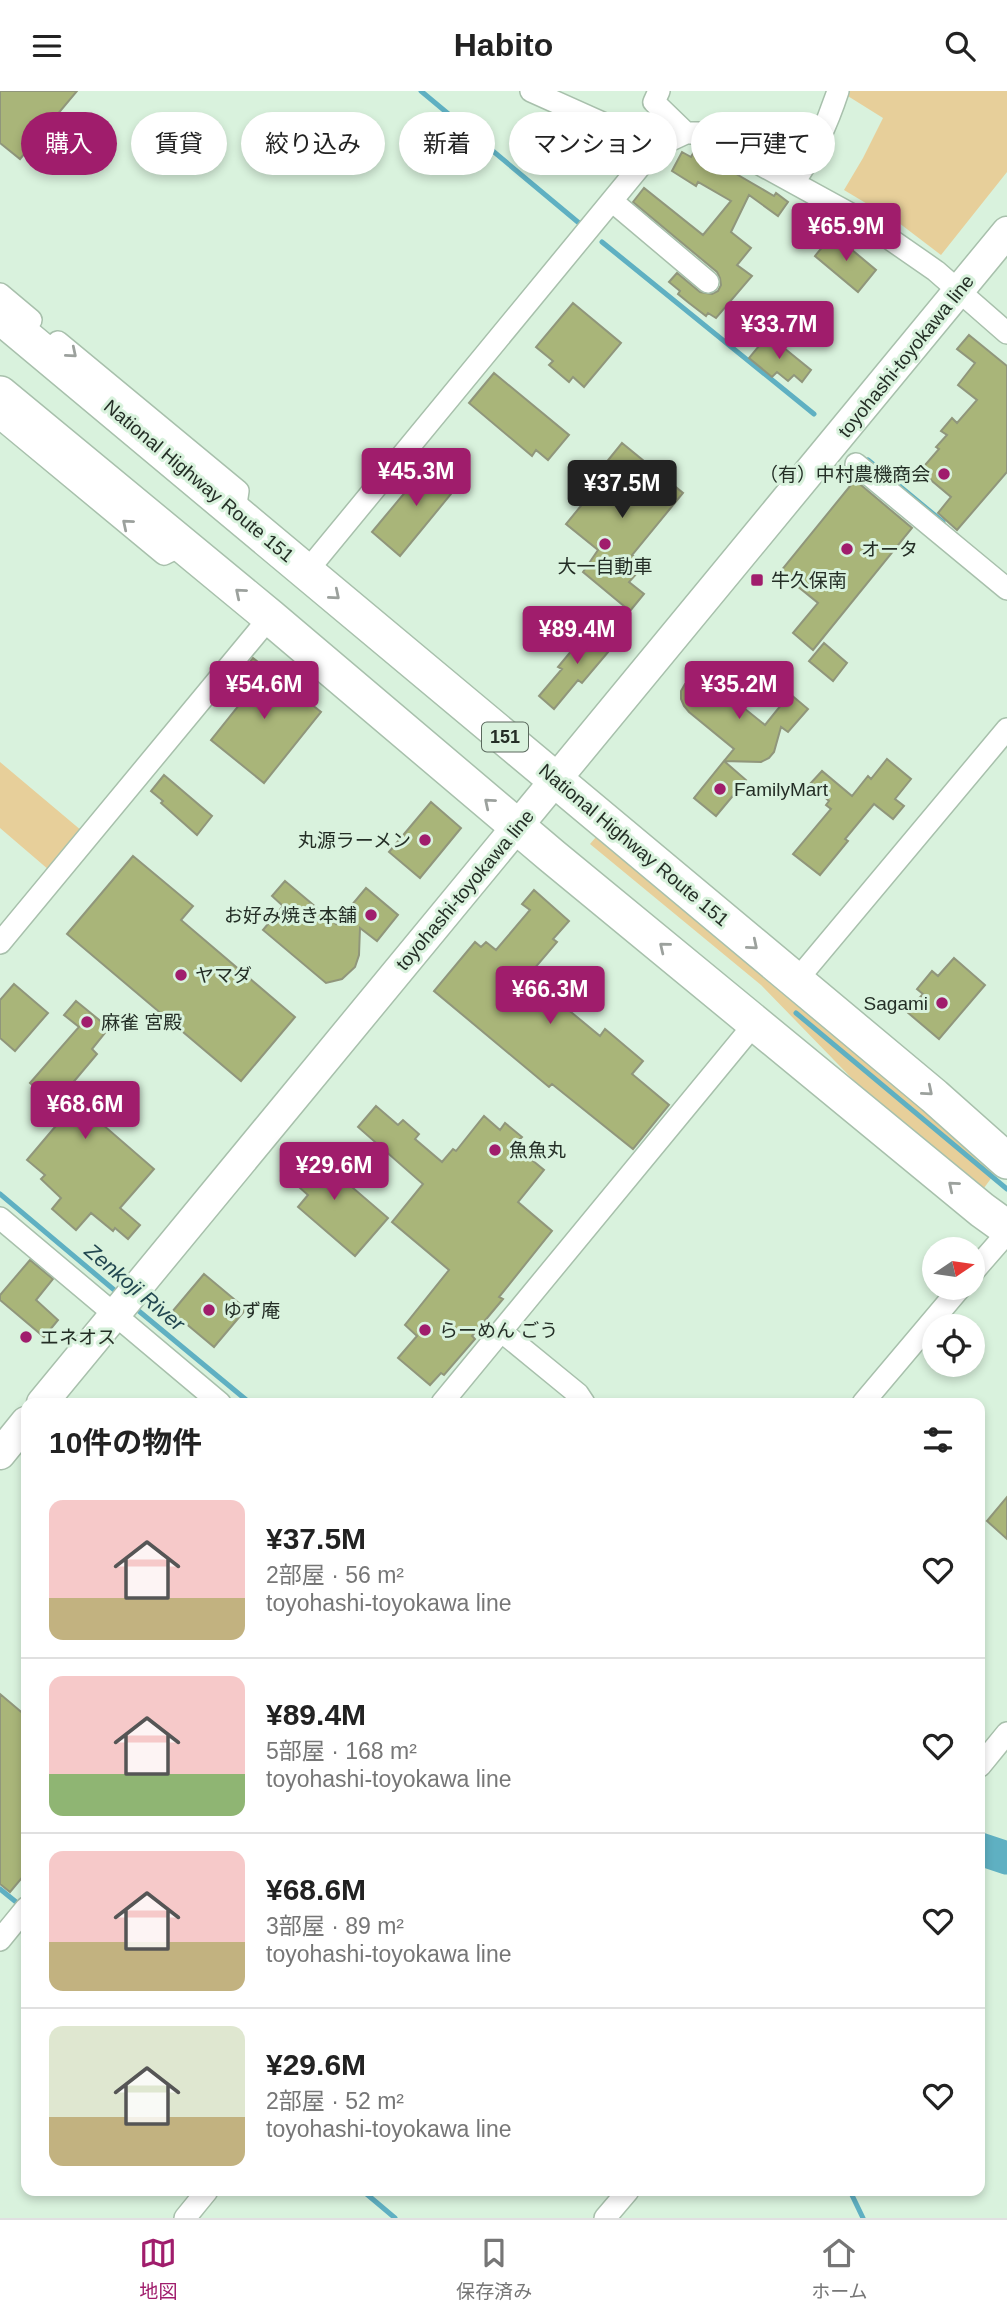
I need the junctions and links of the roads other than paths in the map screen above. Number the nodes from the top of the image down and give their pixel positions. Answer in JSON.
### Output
{"nodes":[{"id":1,"x":531,"y":91,"type":"edge"},
{"id":2,"x":659,"y":91,"type":"edge"},
{"id":3,"x":838,"y":91,"type":"edge"},
{"id":4,"x":578,"y":112,"type":"edge"},
{"id":5,"x":686,"y":133,"type":"junction"},
{"id":6,"x":677,"y":137,"type":"edge"},
{"id":7,"x":633,"y":175,"type":"edge"},
{"id":8,"x":794,"y":182,"type":"junction"},
{"id":9,"x":612,"y":201,"type":"junction"},
{"id":10,"x":1007,"y":232,"type":"edge"},
{"id":11,"x":708,"y":282,"type":"dead end"},
{"id":12,"x":959,"y":291,"type":"junction"},
{"id":13,"x":0,"y":294,"type":"edge"},
{"id":14,"x":0,"y":316,"type":"edge"},
{"id":15,"x":1007,"y":333,"type":"edge"},
{"id":16,"x":0,"y":394,"type":"edge"},
{"id":17,"x":0,"y":418,"type":"edge"},
{"id":18,"x":856,"y":464,"type":"dead end"},
{"id":19,"x":235,"y":511,"type":"junction"},
{"id":20,"x":182,"y":545,"type":"junction"},
{"id":21,"x":307,"y":571,"type":"junction"},
{"id":22,"x":1007,"y":589,"type":"edge"},
{"id":23,"x":270,"y":617,"type":"junction"},
{"id":24,"x":1007,"y":729,"type":"edge"},
{"id":25,"x":557,"y":781,"type":"junction"},
{"id":26,"x":518,"y":827,"type":"junction"},
{"id":27,"x":0,"y":943,"type":"edge"},
{"id":28,"x":796,"y":981,"type":"junction"},
{"id":29,"x":756,"y":1023,"type":"junction"},
{"id":30,"x":1007,"y":1161,"type":"edge"},
{"id":31,"x":0,"y":1218,"type":"edge"},
{"id":32,"x":1007,"y":1230,"type":"edge"},
{"id":33,"x":985,"y":1257,"type":"edge"},
{"id":34,"x":950,"y":1300,"type":"edge"},
{"id":35,"x":124,"y":1304,"type":"junction"},
{"id":36,"x":501,"y":1331,"type":"junction"},
{"id":37,"x":46,"y":1398,"type":"edge"},
{"id":38,"x":215,"y":1398,"type":"edge"},
{"id":39,"x":449,"y":1398,"type":"edge"},
{"id":40,"x":581,"y":1398,"type":"edge"},
{"id":41,"x":867,"y":1398,"type":"edge"},
{"id":42,"x":21,"y":1428,"type":"edge"},
{"id":43,"x":0,"y":1454,"type":"edge"},
{"id":44,"x":1007,"y":1733,"type":"edge"},
{"id":45,"x":985,"y":1760,"type":"edge"},
{"id":46,"x":21,"y":1916,"type":"edge"},
{"id":47,"x":0,"y":1940,"type":"edge"},
{"id":48,"x":203,"y":2196,"type":"edge"},
{"id":49,"x":624,"y":2196,"type":"edge"},
{"id":50,"x":185,"y":2218,"type":"edge"},
{"id":51,"x":606,"y":2218,"type":"edge"}],
"edges":[{"from":1,"to":4,"type":"street"},
{"from":2,"to":5,"type":"street"},
{"from":3,"to":8,"type":"street"},
{"from":5,"to":6,"type":"street"},
{"from":5,"to":8,"type":"street"},
{"from":7,"to":9,"type":"street"},
{"from":8,"to":12,"type":"street"},
{"from":9,"to":11,"type":"street"},
{"from":9,"to":21,"type":"street"},
{"from":10,"to":12,"type":"main road","name":"toyohashi-toyokawa line"},
{"from":12,"to":15,"type":"street"},
{"from":12,"to":25,"type":"main road","name":"toyohashi-toyokawa line"},
{"from":13,"to":19,"type":"street","one_way":true},
{"from":14,"to":19,"type":"highway","name":"National Highway Route 151","number":"151"},
{"from":16,"to":20,"type":"highway"},
{"from":20,"to":17,"type":"street","one_way":true},
{"from":18,"to":22,"type":"street"},
{"from":19,"to":21,"type":"highway","name":"National Highway Route 151","number":"151"},
{"from":23,"to":20,"type":"highway","one_way":true},
{"from":21,"to":25,"type":"highway","name":"National Highway Route 151","number":"151","one_way":true},
{"from":26,"to":23,"type":"highway","one_way":true},
{"from":23,"to":27,"type":"street"},
{"from":24,"to":28,"type":"street"},
{"from":25,"to":26,"type":"main road","name":"toyohashi-toyokawa line"},
{"from":25,"to":28,"type":"highway","name":"National Highway Route 151","number":"151","one_way":true},
{"from":29,"to":26,"type":"highway","one_way":true},
{"from":26,"to":35,"type":"main road","name":"toyohashi-toyokawa line"},
{"from":28,"to":30,"type":"highway","name":"National Highway Route 151","number":"151","one_way":true},
{"from":32,"to":29,"type":"highway","one_way":true},
{"from":29,"to":36,"type":"street"},
{"from":31,"to":35,"type":"street"},
{"from":32,"to":33,"type":"street"},
{"from":34,"to":41,"type":"street"},
{"from":35,"to":37,"type":"main road","name":"toyohashi-toyokawa line"},
{"from":35,"to":38,"type":"street"},
{"from":36,"to":39,"type":"street"},
{"from":36,"to":40,"type":"street"},
{"from":42,"to":43,"type":"main road"},
{"from":44,"to":45,"type":"street"},
{"from":46,"to":47,"type":"street"},
{"from":48,"to":50,"type":"street"},
{"from":49,"to":51,"type":"street"}]}
